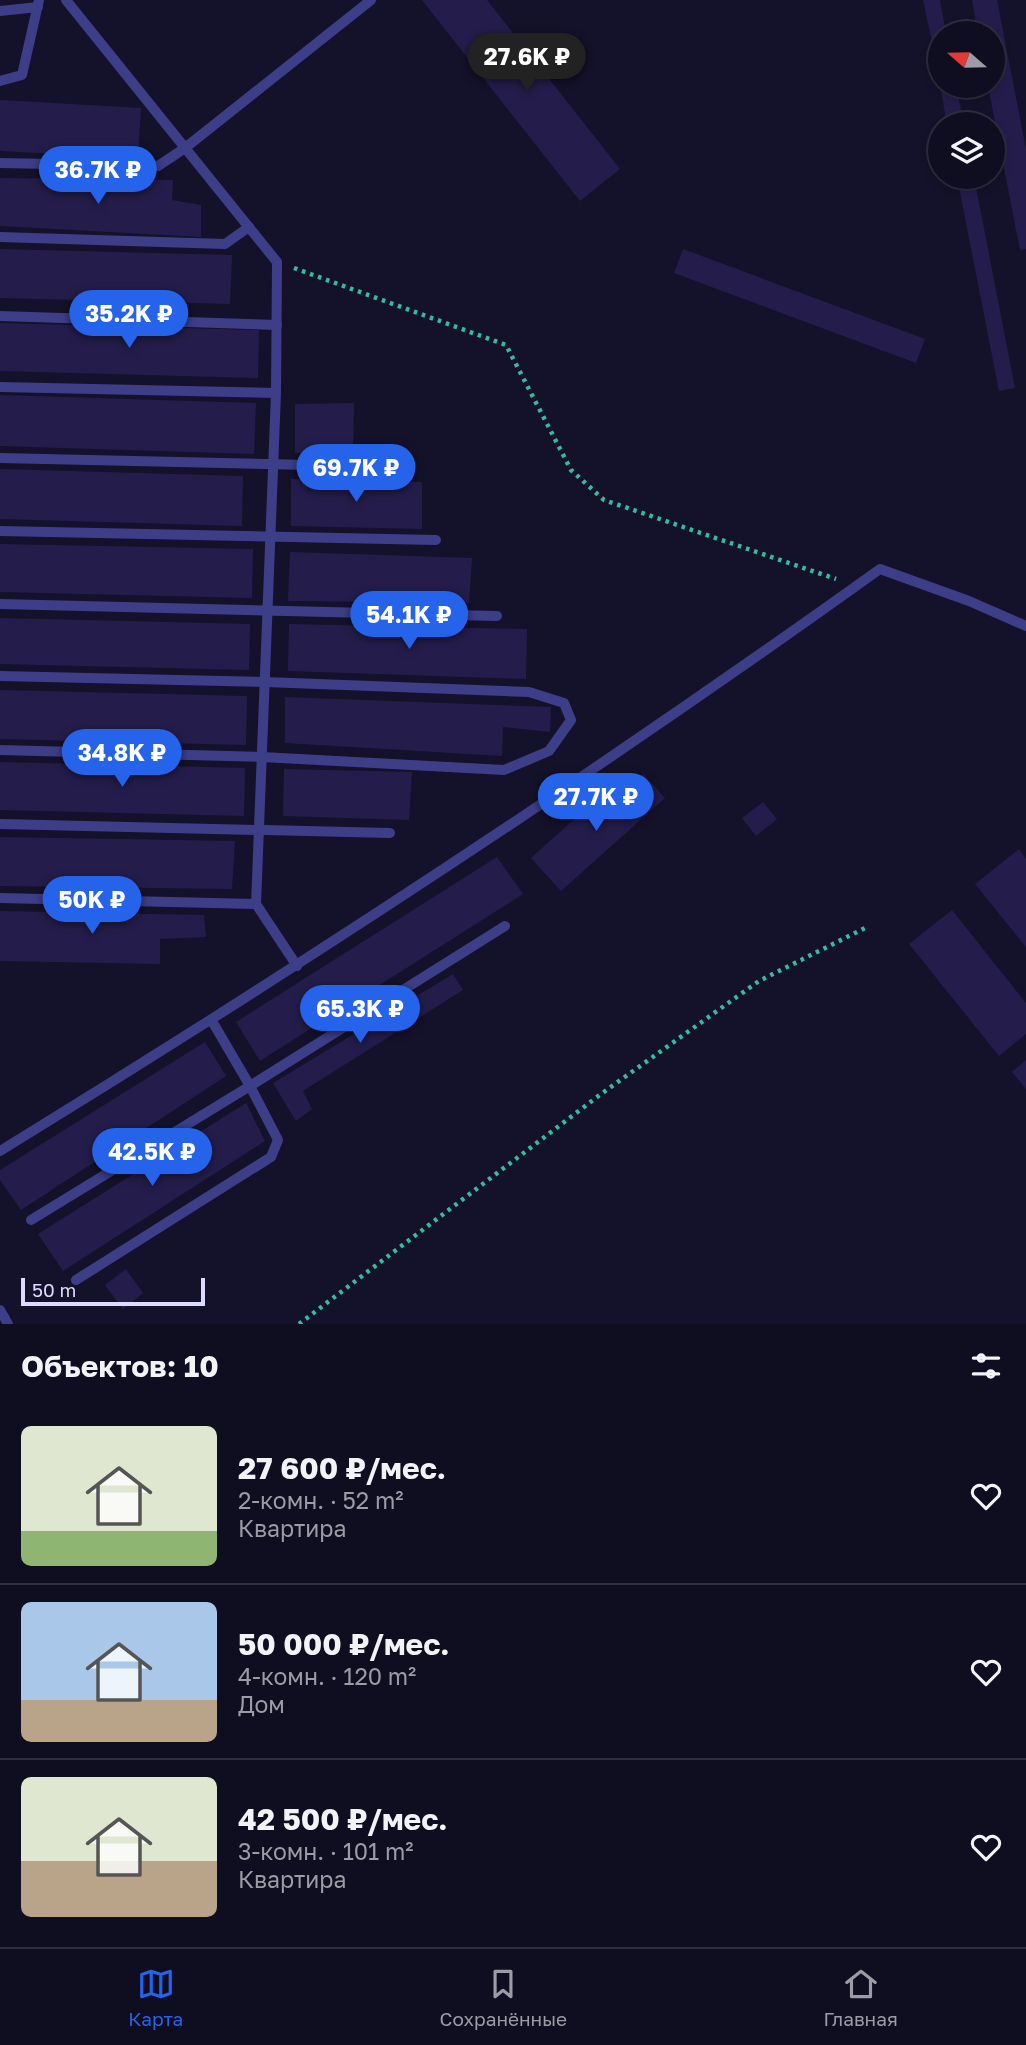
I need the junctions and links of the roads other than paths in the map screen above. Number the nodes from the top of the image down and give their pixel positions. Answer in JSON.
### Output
{"nodes":[{"id":1,"x":66,"y":0,"type":"edge"},
{"id":2,"x":371,"y":0,"type":"edge"},
{"id":3,"x":39,"y":4,"type":"edge"},
{"id":4,"x":0,"y":11,"type":"edge"},
{"id":5,"x":0,"y":81,"type":"edge"},
{"id":6,"x":185,"y":148,"type":"junction"},
{"id":7,"x":0,"y":163,"type":"edge"},
{"id":8,"x":249,"y":227,"type":"junction"},
{"id":9,"x":0,"y":237,"type":"edge"},
{"id":10,"x":0,"y":316,"type":"edge"},
{"id":11,"x":276,"y":325,"type":"junction"},
{"id":12,"x":0,"y":387,"type":"edge"},
{"id":13,"x":276,"y":393,"type":"junction"},
{"id":14,"x":0,"y":458,"type":"edge"},
{"id":15,"x":273,"y":465,"type":"junction"},
{"id":16,"x":396,"y":467,"type":"dead end"},
{"id":17,"x":0,"y":531,"type":"edge"},
{"id":18,"x":271,"y":536,"type":"junction"},
{"id":19,"x":436,"y":540,"type":"dead end"},
{"id":20,"x":0,"y":604,"type":"edge"},
{"id":21,"x":268,"y":610,"type":"junction"},
{"id":22,"x":498,"y":616,"type":"dead end"},
{"id":23,"x":1026,"y":626,"type":"edge"},
{"id":24,"x":0,"y":676,"type":"edge"},
{"id":25,"x":265,"y":682,"type":"junction"},
{"id":26,"x":0,"y":750,"type":"edge"},
{"id":27,"x":262,"y":757,"type":"junction"},
{"id":28,"x":0,"y":824,"type":"edge"},
{"id":29,"x":259,"y":830,"type":"junction"},
{"id":30,"x":390,"y":833,"type":"dead end"},
{"id":31,"x":0,"y":898,"type":"edge"},
{"id":32,"x":256,"y":904,"type":"junction"},
{"id":33,"x":505,"y":926,"type":"dead end"},
{"id":34,"x":297,"y":966,"type":"junction"},
{"id":35,"x":212,"y":1021,"type":"junction"},
{"id":36,"x":250,"y":1086,"type":"junction"},
{"id":37,"x":0,"y":1151,"type":"edge"},
{"id":38,"x":31,"y":1220,"type":"dead end"},
{"id":39,"x":76,"y":1280,"type":"dead end"},
{"id":40,"x":0,"y":1310,"type":"edge"},
{"id":41,"x":8,"y":1324,"type":"edge"}],
"edges":[{"from":1,"to":6,"type":"lane"},
{"from":2,"to":6,"type":"lane"},
{"from":3,"to":4,"type":"lane"},
{"from":3,"to":5,"type":"lane"},
{"from":6,"to":7,"type":"lane"},
{"from":6,"to":8,"type":"lane"},
{"from":8,"to":9,"type":"lane"},
{"from":8,"to":11,"type":"lane"},
{"from":10,"to":11,"type":"lane"},
{"from":11,"to":13,"type":"lane"},
{"from":12,"to":13,"type":"lane"},
{"from":13,"to":15,"type":"lane"},
{"from":14,"to":15,"type":"lane"},
{"from":15,"to":16,"type":"lane"},
{"from":15,"to":18,"type":"lane"},
{"from":17,"to":18,"type":"lane"},
{"from":18,"to":19,"type":"lane"},
{"from":18,"to":21,"type":"lane"},
{"from":20,"to":21,"type":"lane"},
{"from":21,"to":22,"type":"lane"},
{"from":21,"to":25,"type":"lane"},
{"from":23,"to":34,"type":"lane"},
{"from":24,"to":25,"type":"lane"},
{"from":25,"to":27,"type":"lane"},
{"from":25,"to":27,"type":"lane"},
{"from":26,"to":27,"type":"lane"},
{"from":27,"to":29,"type":"lane"},
{"from":28,"to":29,"type":"lane"},
{"from":29,"to":30,"type":"lane"},
{"from":29,"to":32,"type":"lane"},
{"from":31,"to":32,"type":"lane"},
{"from":32,"to":34,"type":"lane"},
{"from":33,"to":36,"type":"lane"},
{"from":34,"to":35,"type":"lane"},
{"from":35,"to":36,"type":"lane"},
{"from":35,"to":37,"type":"lane"},
{"from":36,"to":38,"type":"lane"},
{"from":36,"to":39,"type":"lane"},
{"from":40,"to":41,"type":"lane"}]}
